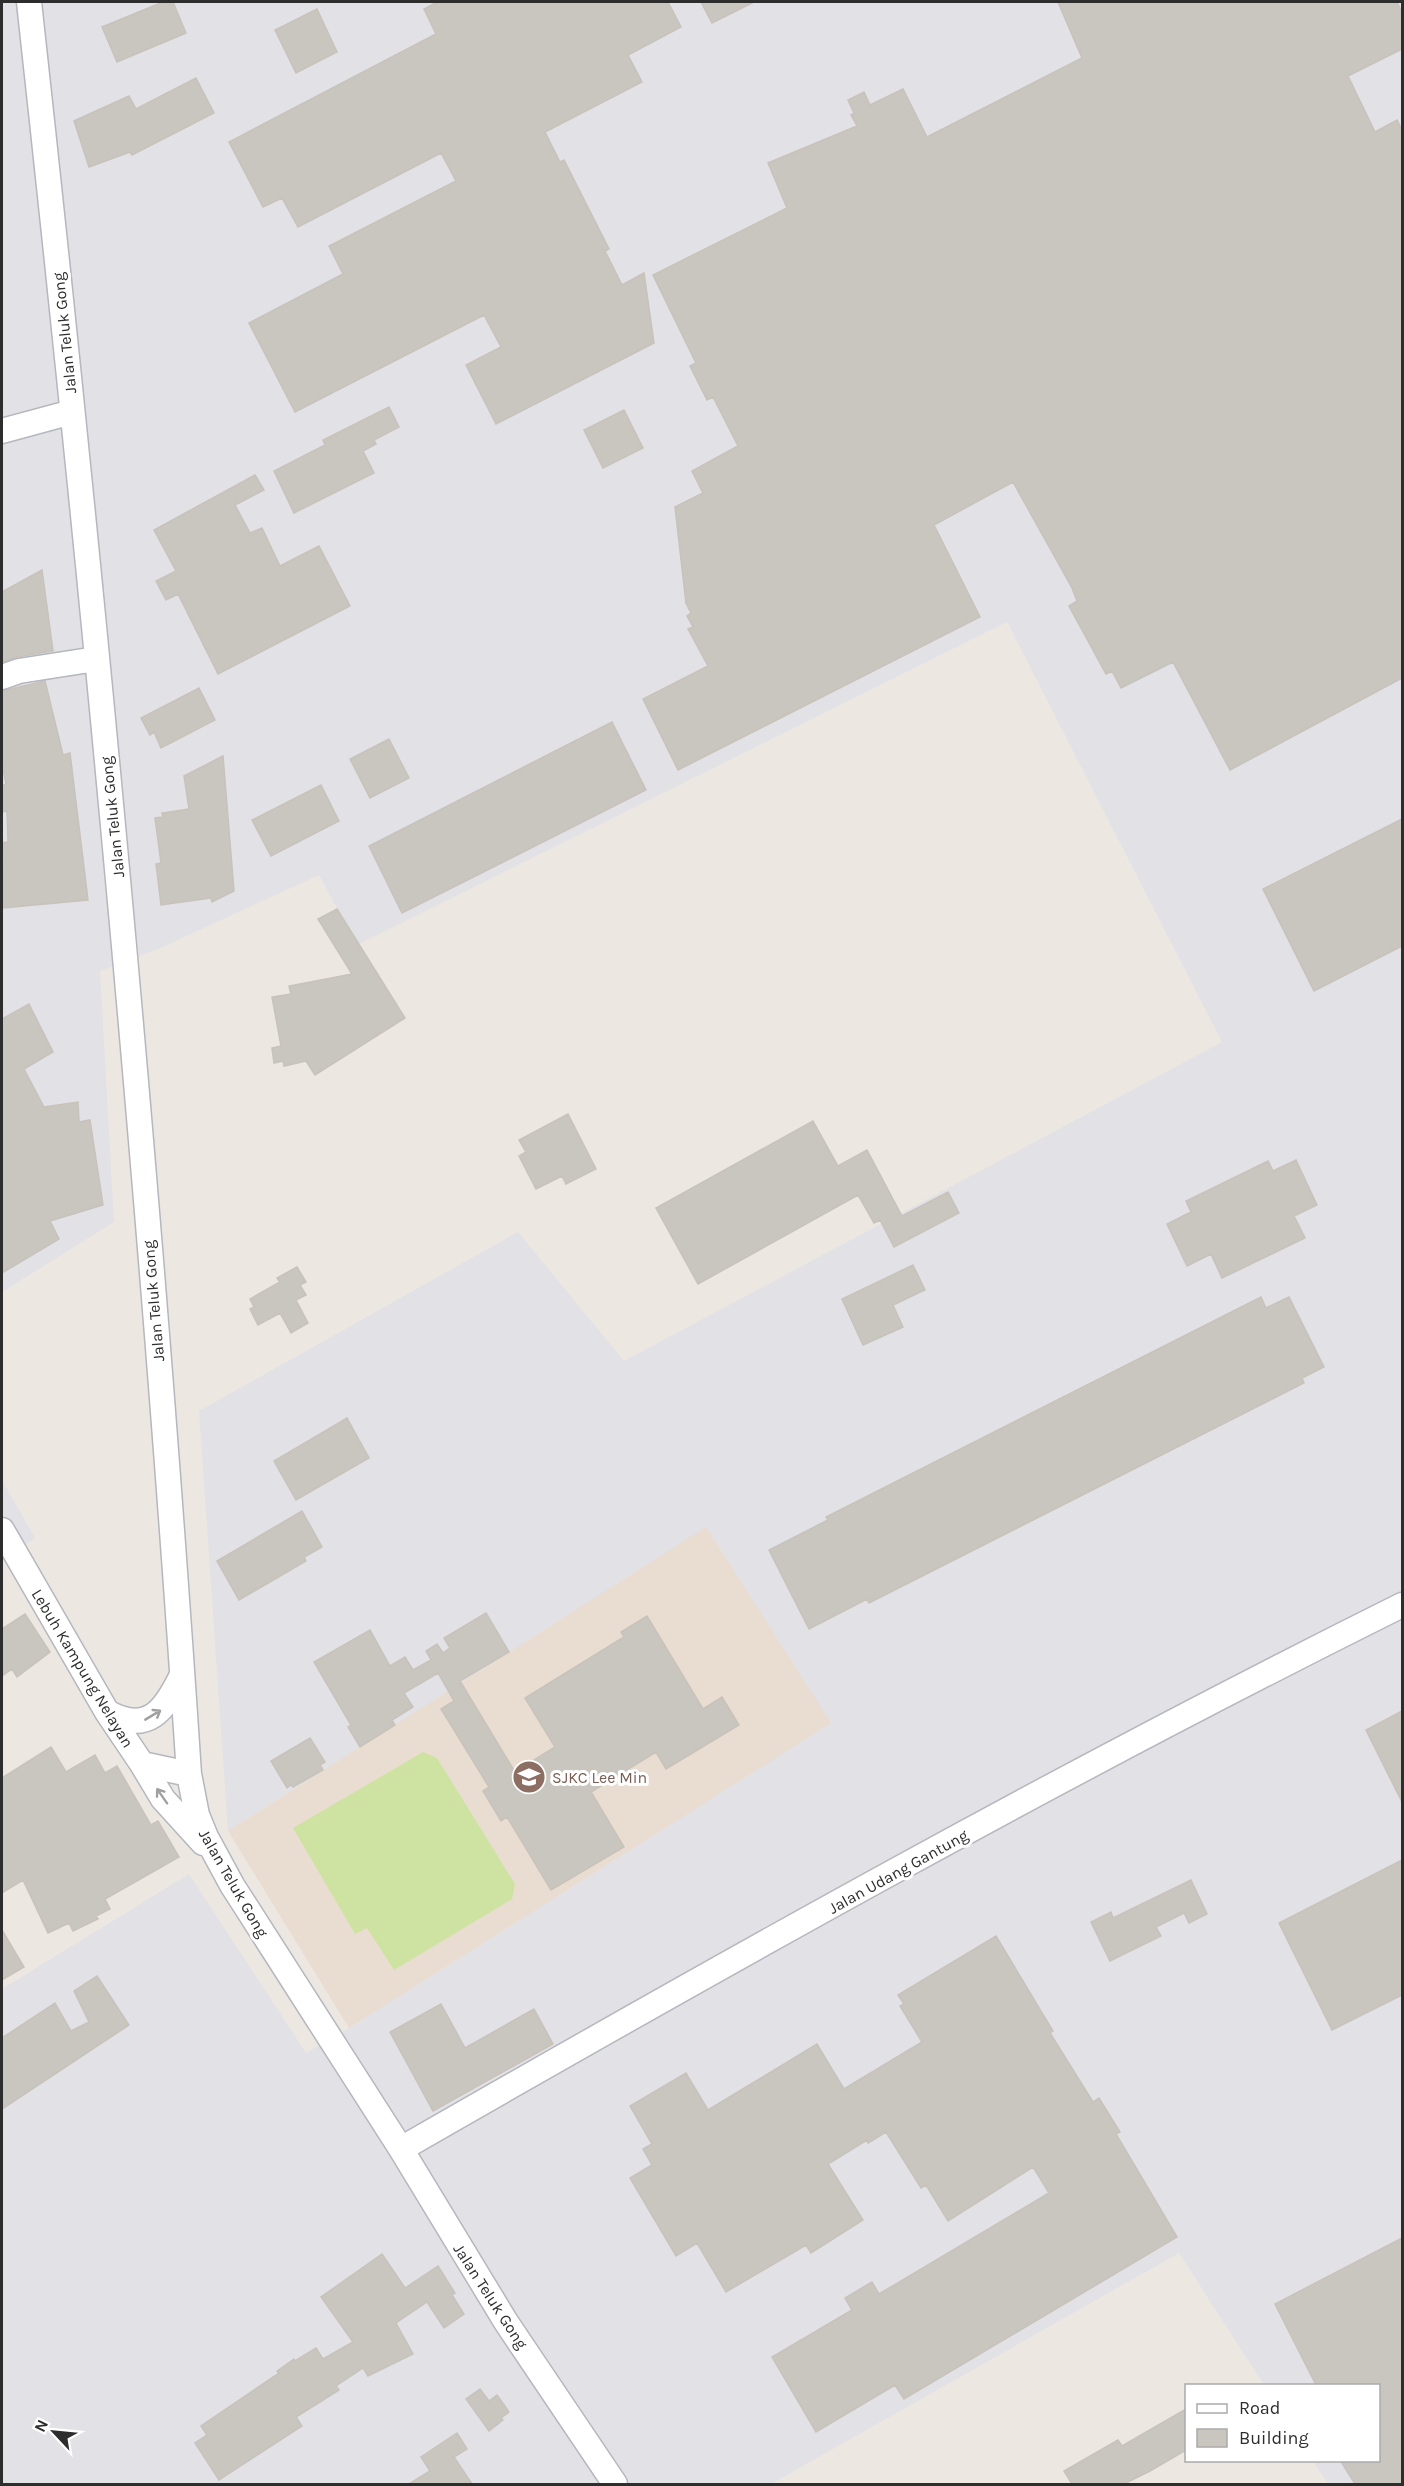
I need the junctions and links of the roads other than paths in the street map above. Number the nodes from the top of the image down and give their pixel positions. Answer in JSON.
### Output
{"nodes":[{"id":1,"x":29,"y":2,"type":"edge"},
{"id":2,"x":72,"y":412,"type":"junction"},
{"id":3,"x":2,"y":431,"type":"edge"},
{"id":4,"x":96,"y":659,"type":"junction"},
{"id":5,"x":2,"y":677,"type":"edge"},
{"id":6,"x":2,"y":1530,"type":"edge"},
{"id":7,"x":1402,"y":1605,"type":"edge"},
{"id":8,"x":182,"y":1675,"type":"junction"},
{"id":9,"x":107,"y":1712,"type":"junction"},
{"id":10,"x":142,"y":1764,"type":"junction"},
{"id":11,"x":189,"y":1774,"type":"junction"},
{"id":12,"x":215,"y":1855,"type":"junction"},
{"id":13,"x":401,"y":2149,"type":"junction"},
{"id":14,"x":615,"y":2484,"type":"edge"}],
"edges":[{"from":1,"to":2,"type":"street","name":"Jalan Teluk Gong"},
{"from":2,"to":3,"type":"street"},
{"from":2,"to":4,"type":"street","name":"Jalan Teluk Gong"},
{"from":4,"to":5,"type":"street"},
{"from":4,"to":8,"type":"street","name":"Jalan Teluk Gong"},
{"from":6,"to":9,"type":"street","name":"Lebuh Kampung Nelayan"},
{"from":7,"to":13,"type":"street","name":"Jalan Udang Gantung"},
{"from":9,"to":8,"type":"street","one_way":true},
{"from":8,"to":11,"type":"street","name":"Jalan Teluk Gong"},
{"from":9,"to":10,"type":"street","name":"Lebuh Kampung Nelayan"},
{"from":10,"to":11,"type":"street","name":"Lebuh Kampung Nelayan"},
{"from":12,"to":10,"type":"street","one_way":true},
{"from":11,"to":12,"type":"street","name":"Jalan Teluk Gong"},
{"from":12,"to":13,"type":"street","name":"Jalan Teluk Gong"},
{"from":13,"to":14,"type":"street","name":"Jalan Teluk Gong"}]}
